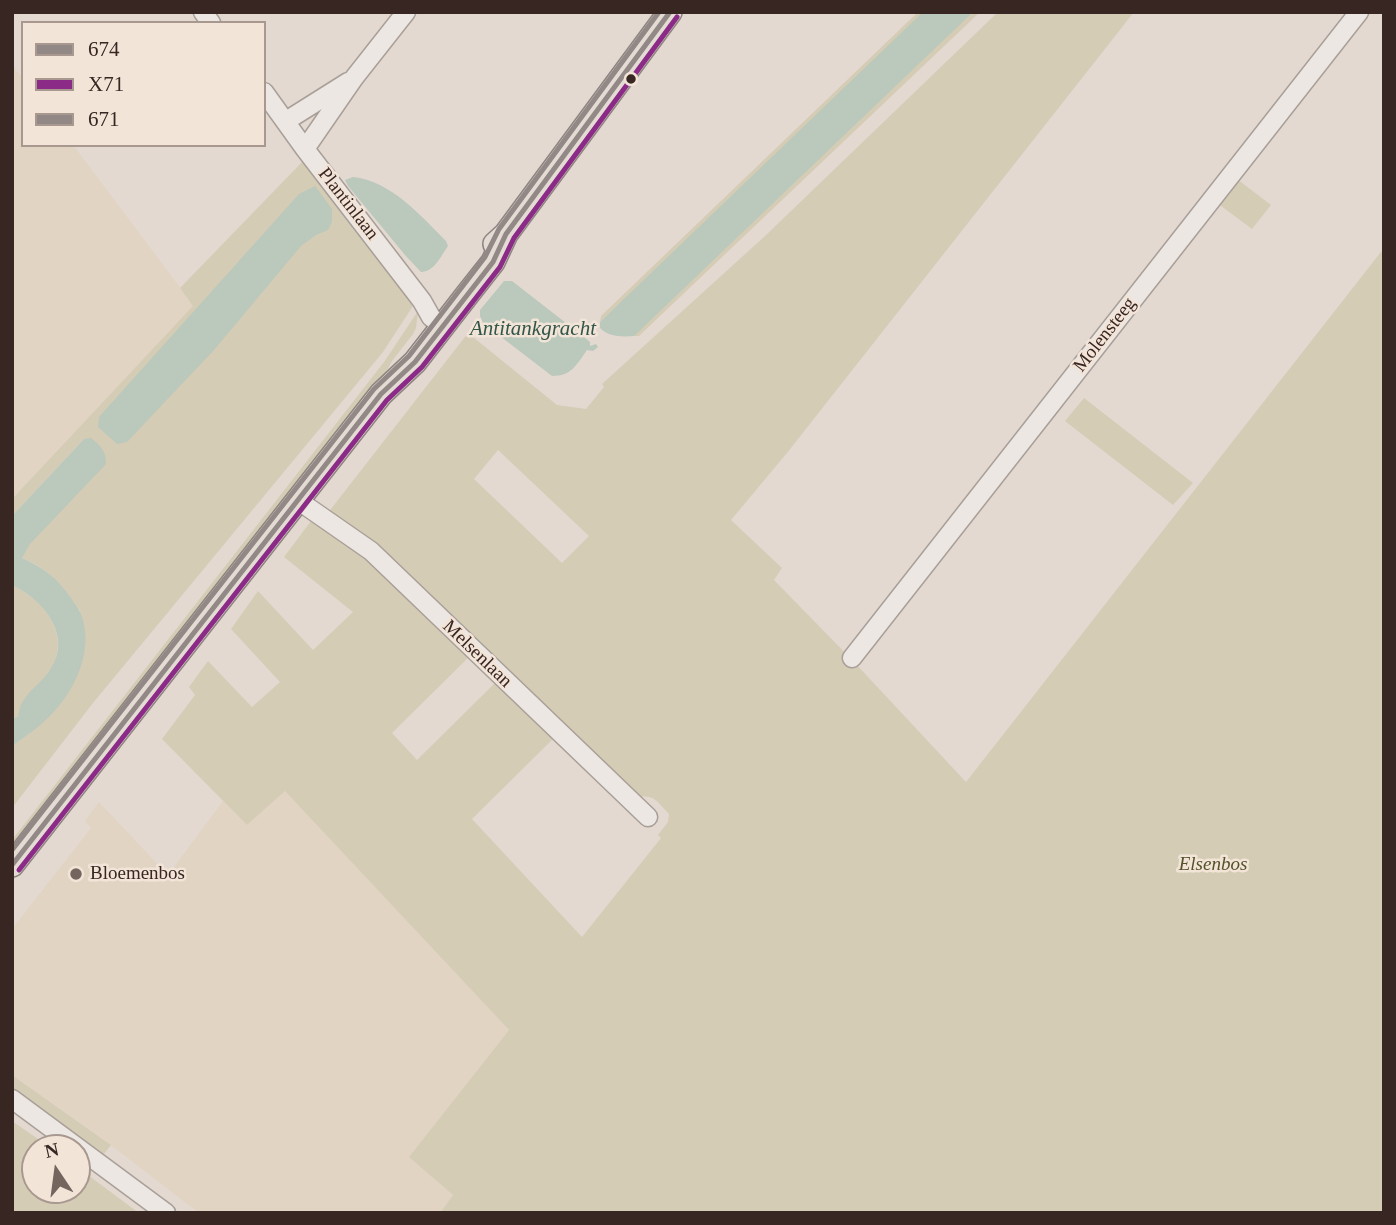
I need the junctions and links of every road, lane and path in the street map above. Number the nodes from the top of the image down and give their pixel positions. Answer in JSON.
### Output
{"nodes":[{"id":1,"x":406,"y":12,"type":"edge"},
{"id":2,"x":670,"y":12,"type":"edge"},
{"id":3,"x":1360,"y":12,"type":"edge"},
{"id":4,"x":354,"y":78,"type":"junction"},
{"id":5,"x":266,"y":95,"type":"edge"},
{"id":6,"x":286,"y":121,"type":"junction"},
{"id":7,"x":305,"y":149,"type":"junction"},
{"id":8,"x":437,"y":322,"type":"junction"},
{"id":9,"x":299,"y":501,"type":"junction"},
{"id":10,"x":852,"y":658,"type":"dead end"},
{"id":11,"x":648,"y":817,"type":"dead end"},
{"id":12,"x":12,"y":865,"type":"edge"},
{"id":13,"x":12,"y":1099,"type":"edge"},
{"id":14,"x":166,"y":1213,"type":"edge"}],
"edges":[{"from":1,"to":4,"type":"street"},
{"from":2,"to":8,"type":"main road"},
{"from":3,"to":10,"type":"street","name":"Molensteeg"},
{"from":4,"to":6,"type":"street"},
{"from":4,"to":7,"type":"street"},
{"from":5,"to":6,"type":"street","name":"Plantinlaan"},
{"from":6,"to":7,"type":"street","name":"Plantinlaan"},
{"from":7,"to":8,"type":"street","name":"Plantinlaan"},
{"from":8,"to":9,"type":"main road"},
{"from":9,"to":11,"type":"street","name":"Melsenlaan"},
{"from":9,"to":12,"type":"main road"},
{"from":13,"to":14,"type":"street"}]}
